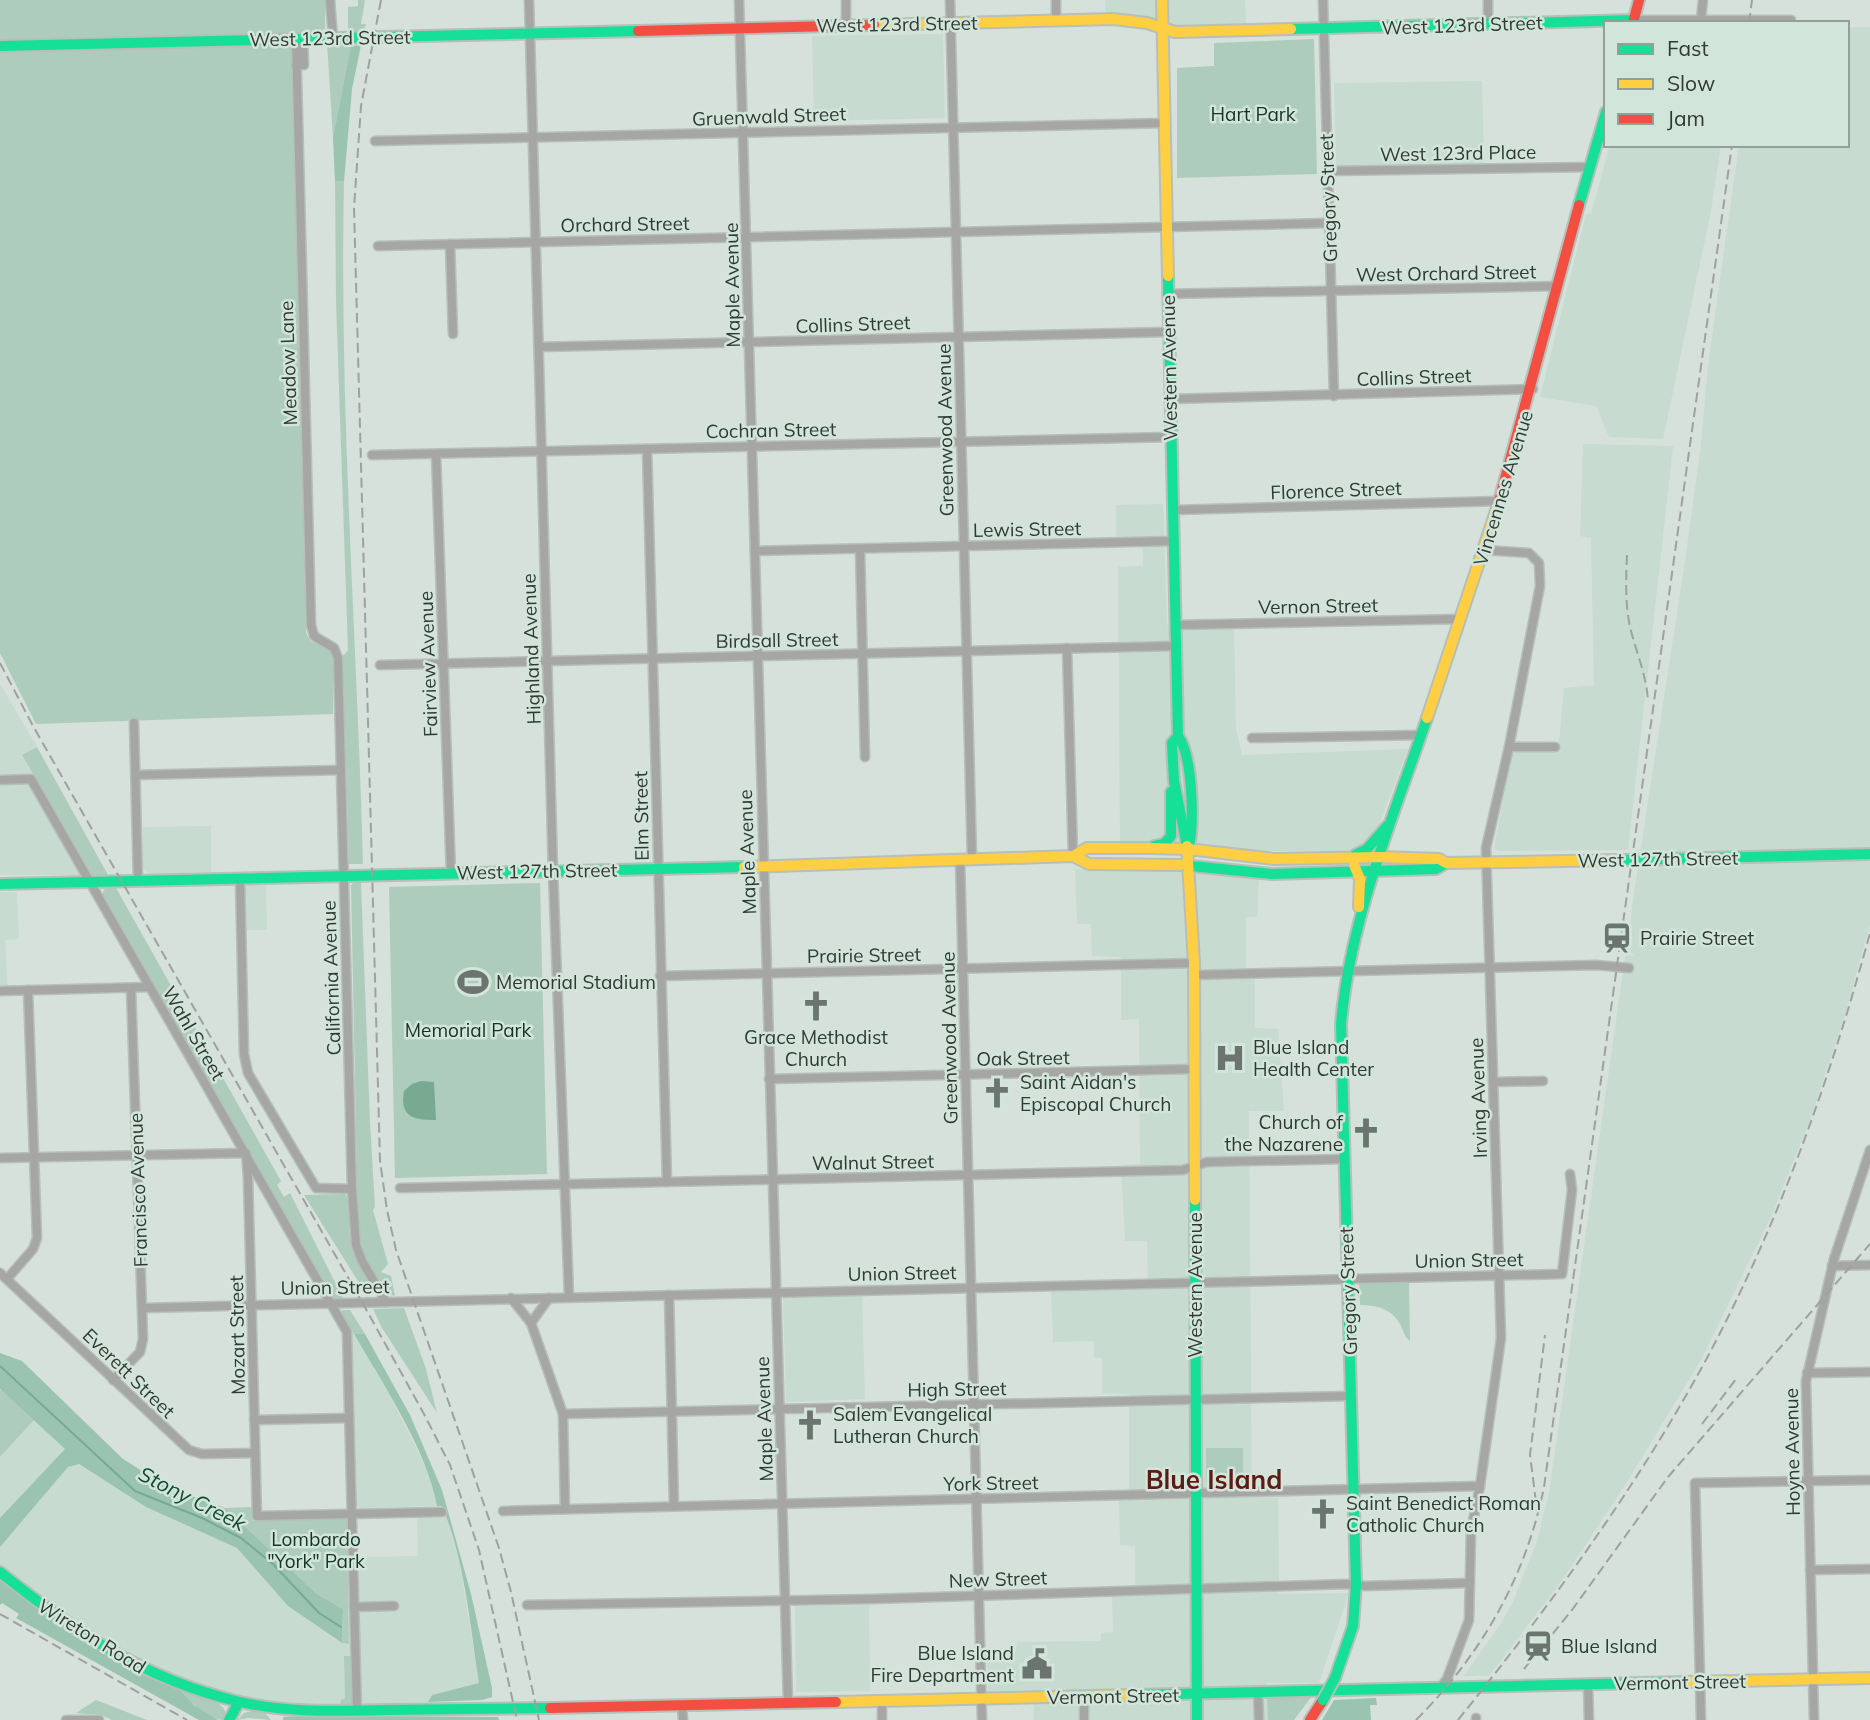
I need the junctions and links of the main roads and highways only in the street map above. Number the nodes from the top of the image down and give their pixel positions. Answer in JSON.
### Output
{"nodes":[{"id":1,"x":1161,"y":0,"type":"edge"},
{"id":2,"x":1639,"y":0,"type":"edge"},
{"id":3,"x":1634,"y":21,"type":"edge"},
{"id":4,"x":1604,"y":22,"type":"edge"},
{"id":5,"x":1162,"y":28,"type":"junction"},
{"id":6,"x":0,"y":46,"type":"edge"},
{"id":7,"x":1604,"y":118,"type":"edge"},
{"id":8,"x":1178,"y":736,"type":"junction"},
{"id":9,"x":1174,"y":781,"type":"junction"},
{"id":10,"x":1392,"y":819,"type":"junction"},
{"id":11,"x":1148,"y":848,"type":"junction"},
{"id":12,"x":1188,"y":849,"type":"junction"},
{"id":13,"x":1870,"y":854,"type":"edge"},
{"id":14,"x":1073,"y":856,"type":"junction"},
{"id":15,"x":1380,"y":857,"type":"junction"},
{"id":16,"x":1350,"y":858,"type":"junction"},
{"id":17,"x":1446,"y":863,"type":"junction"},
{"id":18,"x":1189,"y":864,"type":"junction"},
{"id":19,"x":1376,"y":870,"type":"junction"},
{"id":20,"x":1358,"y":871,"type":"junction"},
{"id":21,"x":0,"y":884,"type":"edge"},
{"id":22,"x":1359,"y":924,"type":"junction"},
{"id":23,"x":0,"y":1572,"type":"edge"},
{"id":24,"x":1870,"y":1678,"type":"edge"},
{"id":25,"x":1196,"y":1694,"type":"junction"},
{"id":26,"x":239,"y":1702,"type":"junction"},
{"id":27,"x":357,"y":1711,"type":"joint"},
{"id":28,"x":229,"y":1720,"type":"edge"},
{"id":29,"x":1197,"y":1720,"type":"edge"},
{"id":30,"x":1310,"y":1720,"type":"edge"}],
"edges":[{"from":1,"to":5,"type":"main road","name":"Western Avenue"},
{"from":2,"to":3,"type":"main road"},
{"from":4,"to":5,"type":"main road","name":"West 123rd Street"},
{"from":5,"to":6,"type":"main road","name":"West 123rd Street"},
{"from":5,"to":8,"type":"main road","name":"Western Avenue"},
{"from":7,"to":10,"type":"main road","name":"Vincennes Avenue"},
{"from":8,"to":9,"type":"main road","name":"Western Avenue"},
{"from":8,"to":12,"type":"main road","name":"Western Avenue"},
{"from":9,"to":11,"type":"main road"},
{"from":9,"to":12,"type":"main road","name":"Western Avenue"},
{"from":10,"to":15,"type":"main road","name":"Vincennes Avenue"},
{"from":10,"to":16,"type":"main road"},
{"from":11,"to":12,"type":"main road","name":"West 127th Street"},
{"from":11,"to":14,"type":"main road","name":"West 127th Street"},
{"from":12,"to":16,"type":"main road","name":"West 127th Street"},
{"from":12,"to":18,"type":"main road","name":"Western Avenue"},
{"from":13,"to":17,"type":"main road","name":"West 127th Street","bridge":true},
{"from":14,"to":18,"type":"main road","name":"West 127th Street"},
{"from":14,"to":21,"type":"main road","name":"West 127th Street"},
{"from":15,"to":16,"type":"main road","name":"West 127th Street"},
{"from":15,"to":17,"type":"main road","name":"West 127th Street"},
{"from":15,"to":19,"type":"main road","name":"Gregory Street"},
{"from":16,"to":20,"type":"main road"},
{"from":17,"to":19,"type":"main road","name":"West 127th Street"},
{"from":18,"to":20,"type":"main road","name":"West 127th Street"},
{"from":18,"to":25,"type":"main road","name":"Western Avenue"},
{"from":19,"to":20,"type":"main road","name":"West 127th Street"},
{"from":19,"to":22,"type":"main road","name":"Gregory Street"},
{"from":20,"to":22,"type":"main road"},
{"from":22,"to":30,"type":"main road","name":"Gregory Street","bridge":true},
{"from":23,"to":26,"type":"main road","name":"Wireton Road"},
{"from":24,"to":25,"type":"main road","name":"Vermont Street"},
{"from":25,"to":27,"type":"main road","name":"Vermont Street"},
{"from":25,"to":29,"type":"main road","name":"Western Avenue"},
{"from":26,"to":27,"type":"main road","name":"Wireton Road"},
{"from":26,"to":28,"type":"main road"}]}
